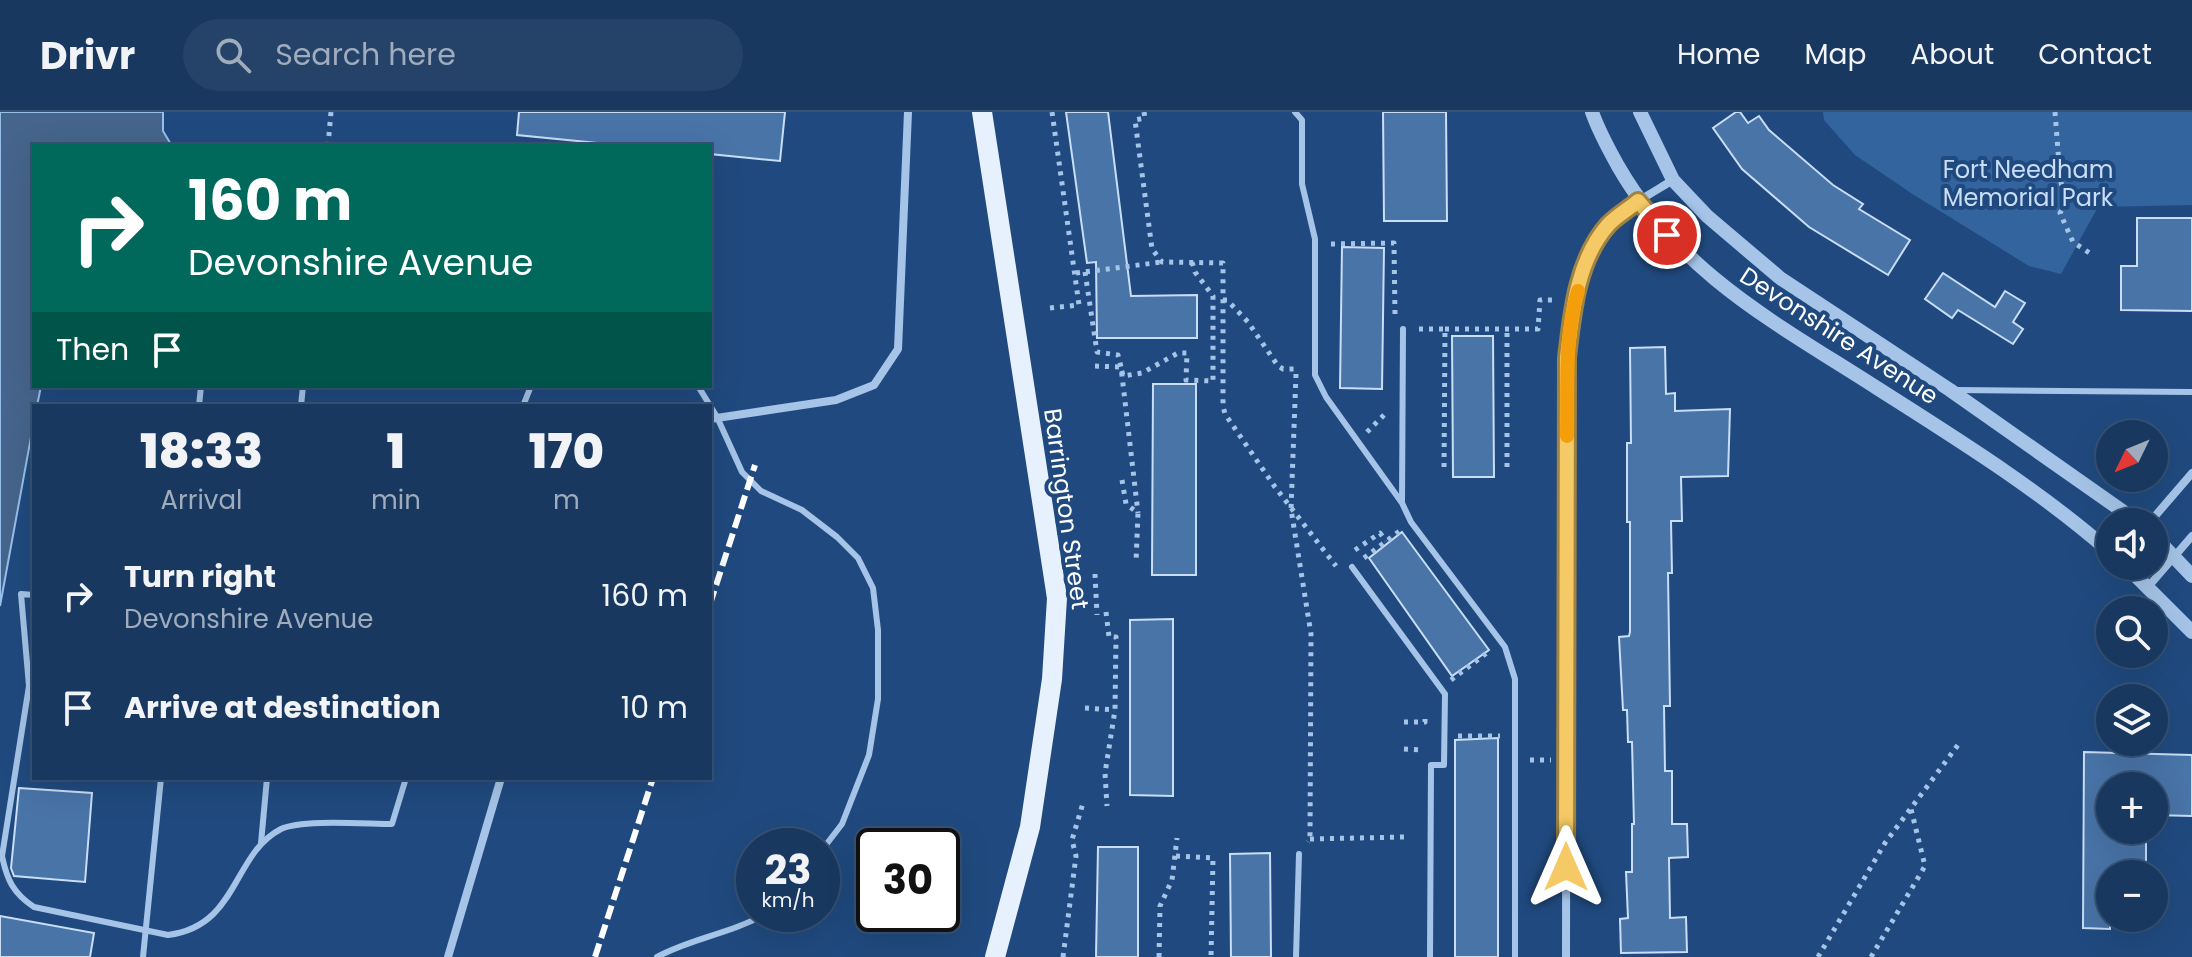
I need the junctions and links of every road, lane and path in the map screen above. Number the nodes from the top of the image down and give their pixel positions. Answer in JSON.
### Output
{"nodes":[{"id":1,"x":331,"y":112,"type":"edge"},
{"id":2,"x":908,"y":112,"type":"edge"},
{"id":3,"x":982,"y":112,"type":"edge"},
{"id":4,"x":1052,"y":112,"type":"edge"},
{"id":5,"x":1144,"y":112,"type":"edge"},
{"id":6,"x":1295,"y":112,"type":"edge"},
{"id":7,"x":1592,"y":112,"type":"edge"},
{"id":8,"x":1640,"y":112,"type":"edge"},
{"id":9,"x":2055,"y":112,"type":"edge"},
{"id":10,"x":328,"y":144,"type":"edge"},
{"id":11,"x":1673,"y":180,"type":"junction"},
{"id":12,"x":1638,"y":201,"type":"junction"},
{"id":13,"x":1341,"y":243,"type":"dead end"},
{"id":14,"x":2091,"y":254,"type":"dead end"},
{"id":15,"x":1162,"y":262,"type":"junction"},
{"id":16,"x":1192,"y":262,"type":"junction"},
{"id":17,"x":1085,"y":272,"type":"junction"},
{"id":18,"x":1076,"y":273,"type":"junction"},
{"id":19,"x":1223,"y":300,"type":"junction"},
{"id":20,"x":1553,"y":300,"type":"dead end"},
{"id":21,"x":1050,"y":308,"type":"dead end"},
{"id":22,"x":1403,"y":329,"type":"junction"},
{"id":23,"x":1445,"y":329,"type":"junction"},
{"id":24,"x":1507,"y":329,"type":"junction"},
{"id":25,"x":1095,"y":366,"type":"dead end"},
{"id":26,"x":1121,"y":367,"type":"junction"},
{"id":27,"x":1123,"y":376,"type":"junction"},
{"id":28,"x":1950,"y":390,"type":"junction"},
{"id":29,"x":2192,"y":392,"type":"edge"},
{"id":30,"x":1388,"y":411,"type":"dead end"},
{"id":31,"x":713,"y":418,"type":"edge"},
{"id":32,"x":1358,"y":441,"type":"junction"},
{"id":33,"x":1507,"y":467,"type":"dead end"},
{"id":34,"x":1444,"y":470,"type":"dead end"},
{"id":35,"x":2192,"y":473,"type":"edge"},
{"id":36,"x":1122,"y":480,"type":"dead end"},
{"id":37,"x":1402,"y":503,"type":"junction"},
{"id":38,"x":2118,"y":508,"type":"edge"},
{"id":39,"x":2162,"y":508,"type":"edge"},
{"id":40,"x":1291,"y":509,"type":"junction"},
{"id":41,"x":1138,"y":513,"type":"junction"},
{"id":42,"x":1397,"y":533,"type":"dead end"},
{"id":43,"x":2192,"y":536,"type":"edge"},
{"id":44,"x":1373,"y":537,"type":"dead end"},
{"id":45,"x":1386,"y":541,"type":"junction"},
{"id":46,"x":2096,"y":541,"type":"edge"},
{"id":47,"x":2168,"y":550,"type":"edge"},
{"id":48,"x":1370,"y":553,"type":"dead end"},
{"id":49,"x":2174,"y":556,"type":"junction"},
{"id":50,"x":1136,"y":562,"type":"dead end"},
{"id":51,"x":1352,"y":567,"type":"dead end"},
{"id":52,"x":1095,"y":574,"type":"dead end"},
{"id":53,"x":2192,"y":576,"type":"edge"},
{"id":54,"x":1344,"y":577,"type":"dead end"},
{"id":55,"x":2141,"y":580,"type":"edge"},
{"id":56,"x":2148,"y":587,"type":"junction"},
{"id":57,"x":32,"y":595,"type":"edge"},
{"id":58,"x":1106,"y":612,"type":"dead end"},
{"id":59,"x":1097,"y":615,"type":"dead end"},
{"id":60,"x":2192,"y":632,"type":"edge"},
{"id":61,"x":1502,"y":642,"type":"junction"},
{"id":62,"x":1453,"y":679,"type":"dead end"},
{"id":63,"x":1425,"y":707,"type":"dead end"},
{"id":64,"x":1085,"y":708,"type":"dead end"},
{"id":65,"x":1115,"y":710,"type":"junction"},
{"id":66,"x":1404,"y":722,"type":"dead end"},
{"id":67,"x":1467,"y":736,"type":"dead end"},
{"id":68,"x":1496,"y":736,"type":"dead end"},
{"id":69,"x":1958,"y":745,"type":"dead end"},
{"id":70,"x":1526,"y":760,"type":"dead end"},
{"id":71,"x":1551,"y":760,"type":"dead end"},
{"id":72,"x":161,"y":780,"type":"edge"},
{"id":73,"x":267,"y":780,"type":"edge"},
{"id":74,"x":405,"y":780,"type":"edge"},
{"id":75,"x":500,"y":780,"type":"edge"},
{"id":76,"x":1083,"y":803,"type":"dead end"},
{"id":77,"x":1107,"y":806,"type":"dead end"},
{"id":78,"x":1910,"y":808,"type":"junction"},
{"id":79,"x":839,"y":828,"type":"edge"},
{"id":80,"x":1405,"y":837,"type":"dead end"},
{"id":81,"x":1177,"y":838,"type":"dead end"},
{"id":82,"x":261,"y":843,"type":"junction"},
{"id":83,"x":1299,"y":854,"type":"dead end"},
{"id":84,"x":1176,"y":856,"type":"junction"},
{"id":85,"x":736,"y":928,"type":"edge"},
{"id":86,"x":146,"y":930,"type":"junction"},
{"id":87,"x":143,"y":957,"type":"edge"},
{"id":88,"x":448,"y":957,"type":"edge"},
{"id":89,"x":657,"y":957,"type":"edge"},
{"id":90,"x":995,"y":957,"type":"edge"},
{"id":91,"x":1063,"y":957,"type":"edge"},
{"id":92,"x":1159,"y":957,"type":"edge"},
{"id":93,"x":1211,"y":957,"type":"edge"},
{"id":94,"x":1296,"y":957,"type":"edge"},
{"id":95,"x":1430,"y":957,"type":"edge"},
{"id":96,"x":1515,"y":957,"type":"edge"},
{"id":97,"x":1566,"y":957,"type":"edge"},
{"id":98,"x":1818,"y":957,"type":"edge"},
{"id":99,"x":1871,"y":957,"type":"edge"}],
"edges":[{"from":1,"to":10,"type":"path"},
{"from":2,"to":31,"type":"street"},
{"from":3,"to":90,"type":"main road","name":"Barrington Street"},
{"from":4,"to":18,"type":"path"},
{"from":5,"to":15,"type":"path"},
{"from":6,"to":32,"type":"lane"},
{"from":7,"to":12,"type":"street","name":"Devonshire Avenue"},
{"from":8,"to":11,"type":"street","name":"Devonshire Avenue"},
{"from":9,"to":14,"type":"path"},
{"from":11,"to":12,"type":"street"},
{"from":11,"to":28,"type":"street","name":"Devonshire Avenue"},
{"from":12,"to":46,"type":"street","name":"Devonshire Avenue"},
{"from":12,"to":97,"type":"street"},
{"from":13,"to":22,"type":"path"},
{"from":15,"to":16,"type":"path"},
{"from":15,"to":17,"type":"path"},
{"from":16,"to":19,"type":"path"},
{"from":16,"to":27,"type":"path"},
{"from":17,"to":18,"type":"path"},
{"from":17,"to":26,"type":"path"},
{"from":18,"to":21,"type":"path"},
{"from":19,"to":40,"type":"path"},
{"from":19,"to":40,"type":"path"},
{"from":20,"to":24,"type":"path"},
{"from":22,"to":23,"type":"path"},
{"from":22,"to":37,"type":"lane"},
{"from":23,"to":24,"type":"path"},
{"from":23,"to":34,"type":"path"},
{"from":24,"to":33,"type":"path"},
{"from":25,"to":26,"type":"path"},
{"from":26,"to":27,"type":"path"},
{"from":27,"to":41,"type":"path"},
{"from":28,"to":29,"type":"lane"},
{"from":28,"to":38,"type":"street","name":"Devonshire Avenue"},
{"from":30,"to":32,"type":"path"},
{"from":31,"to":79,"type":"lane"},
{"from":32,"to":37,"type":"lane"},
{"from":35,"to":39,"type":"street"},
{"from":36,"to":41,"type":"path"},
{"from":37,"to":61,"type":"lane"},
{"from":40,"to":54,"type":"path"},
{"from":40,"to":80,"type":"path"},
{"from":41,"to":50,"type":"path"},
{"from":42,"to":45,"type":"path"},
{"from":43,"to":49,"type":"street"},
{"from":44,"to":45,"type":"path"},
{"from":45,"to":48,"type":"path"},
{"from":47,"to":49,"type":"street"},
{"from":49,"to":53,"type":"street"},
{"from":49,"to":56,"type":"street"},
{"from":51,"to":95,"type":"lane"},
{"from":52,"to":59,"type":"path"},
{"from":55,"to":56,"type":"street"},
{"from":56,"to":60,"type":"street"},
{"from":57,"to":86,"type":"lane"},
{"from":58,"to":65,"type":"path"},
{"from":61,"to":62,"type":"path"},
{"from":61,"to":96,"type":"lane"},
{"from":63,"to":66,"type":"path"},
{"from":64,"to":65,"type":"path"},
{"from":65,"to":77,"type":"path"},
{"from":67,"to":68,"type":"path"},
{"from":69,"to":78,"type":"path"},
{"from":70,"to":71,"type":"path"},
{"from":72,"to":86,"type":"lane"},
{"from":73,"to":82,"type":"lane"},
{"from":74,"to":82,"type":"lane"},
{"from":75,"to":88,"type":"street"},
{"from":76,"to":91,"type":"path"},
{"from":78,"to":98,"type":"path"},
{"from":78,"to":99,"type":"path"},
{"from":81,"to":84,"type":"path"},
{"from":82,"to":86,"type":"lane"},
{"from":83,"to":94,"type":"lane"},
{"from":84,"to":92,"type":"path"},
{"from":84,"to":93,"type":"path"},
{"from":85,"to":89,"type":"lane"},
{"from":86,"to":87,"type":"lane"}]}
